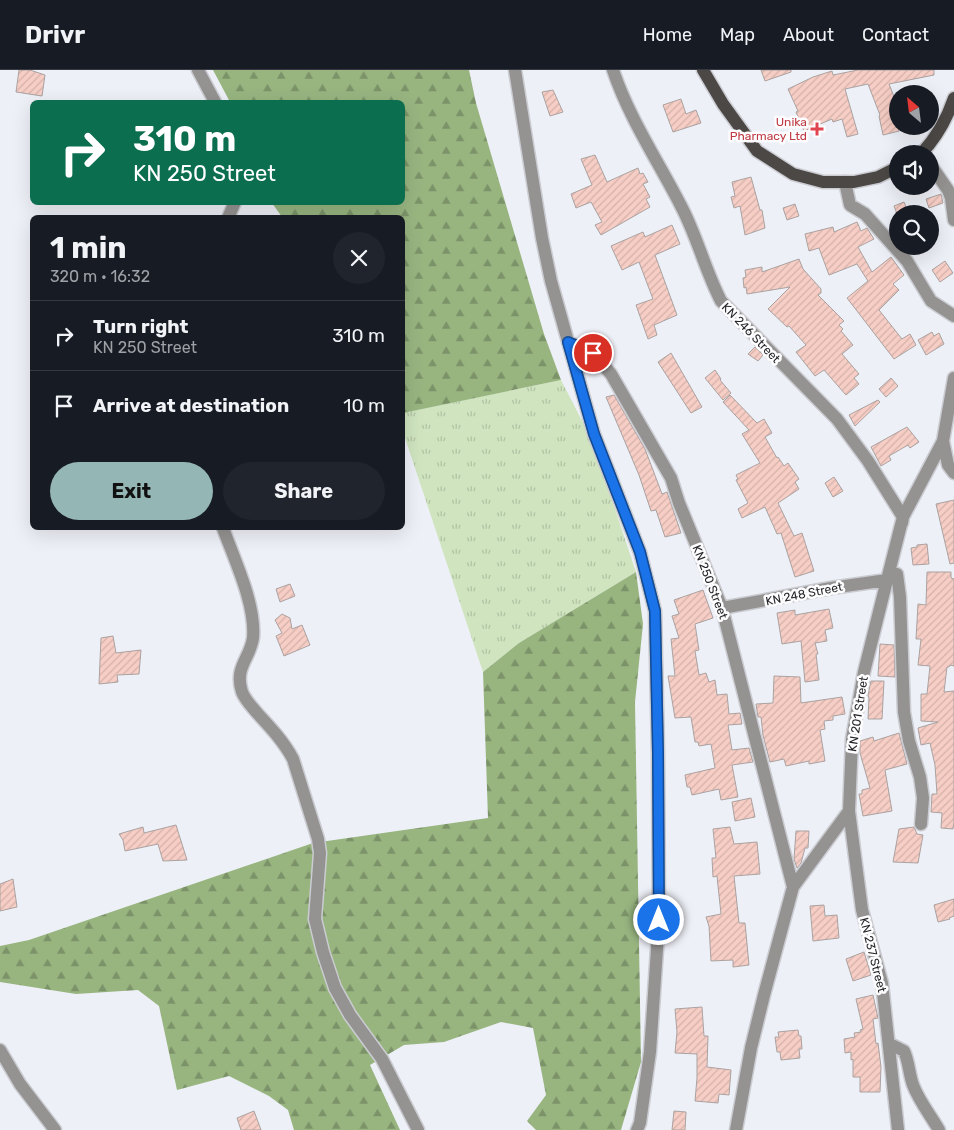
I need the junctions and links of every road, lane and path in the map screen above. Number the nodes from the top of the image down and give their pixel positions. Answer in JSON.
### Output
{"nodes":[{"id":1,"x":198,"y":70,"type":"edge"},
{"id":2,"x":516,"y":70,"type":"edge"},
{"id":3,"x":613,"y":70,"type":"edge"},
{"id":4,"x":703,"y":70,"type":"edge"},
{"id":5,"x":954,"y":98,"type":"edge"},
{"id":6,"x":214,"y":100,"type":"edge"},
{"id":7,"x":928,"y":145,"type":"edge"},
{"id":8,"x":889,"y":172,"type":"edge"},
{"id":9,"x":939,"y":177,"type":"edge"},
{"id":10,"x":845,"y":182,"type":"junction"},
{"id":11,"x":954,"y":220,"type":"edge"},
{"id":12,"x":954,"y":316,"type":"edge"},
{"id":13,"x":568,"y":342,"type":"junction"},
{"id":14,"x":954,"y":378,"type":"edge"},
{"id":15,"x":942,"y":440,"type":"junction"},
{"id":16,"x":954,"y":474,"type":"edge"},
{"id":17,"x":903,"y":517,"type":"junction"},
{"id":18,"x":224,"y":530,"type":"edge"},
{"id":19,"x":892,"y":577,"type":"junction"},
{"id":20,"x":722,"y":608,"type":"junction"},
{"id":21,"x":849,"y":811,"type":"junction"},
{"id":22,"x":921,"y":824,"type":"dead end"},
{"id":23,"x":793,"y":887,"type":"junction"},
{"id":24,"x":890,"y":1044,"type":"junction"},
{"id":25,"x":0,"y":1050,"type":"edge"},
{"id":26,"x":738,"y":1127,"type":"edge"},
{"id":27,"x":55,"y":1130,"type":"edge"},
{"id":28,"x":418,"y":1130,"type":"edge"},
{"id":29,"x":637,"y":1130,"type":"edge"},
{"id":30,"x":898,"y":1130,"type":"edge"},
{"id":31,"x":939,"y":1130,"type":"edge"}],
"edges":[{"from":1,"to":6,"type":"street"},
{"from":2,"to":13,"type":"street"},
{"from":3,"to":17,"type":"street","name":"KN 246 Street"},
{"from":4,"to":10,"type":"main road"},
{"from":5,"to":7,"type":"main road"},
{"from":8,"to":10,"type":"main road"},
{"from":9,"to":11,"type":"street"},
{"from":10,"to":12,"type":"street"},
{"from":13,"to":20,"type":"street","name":"KN 250 Street"},
{"from":13,"to":29,"type":"street"},
{"from":14,"to":15,"type":"street","name":"KN 201 Street"},
{"from":15,"to":16,"type":"street"},
{"from":15,"to":17,"type":"street","name":"KN 201 Street"},
{"from":17,"to":19,"type":"street","name":"KN 201 Street"},
{"from":18,"to":28,"type":"street"},
{"from":19,"to":20,"type":"street","name":"KN 248 Street"},
{"from":19,"to":21,"type":"street","name":"KN 201 Street"},
{"from":19,"to":22,"type":"street"},
{"from":20,"to":23,"type":"street","name":"KN 250 Street"},
{"from":21,"to":23,"type":"street"},
{"from":21,"to":24,"type":"street","name":"KN 237 Street"},
{"from":23,"to":26,"type":"street"},
{"from":24,"to":30,"type":"street","name":"KN 237 Street"},
{"from":24,"to":31,"type":"street"},
{"from":25,"to":27,"type":"street"}]}
